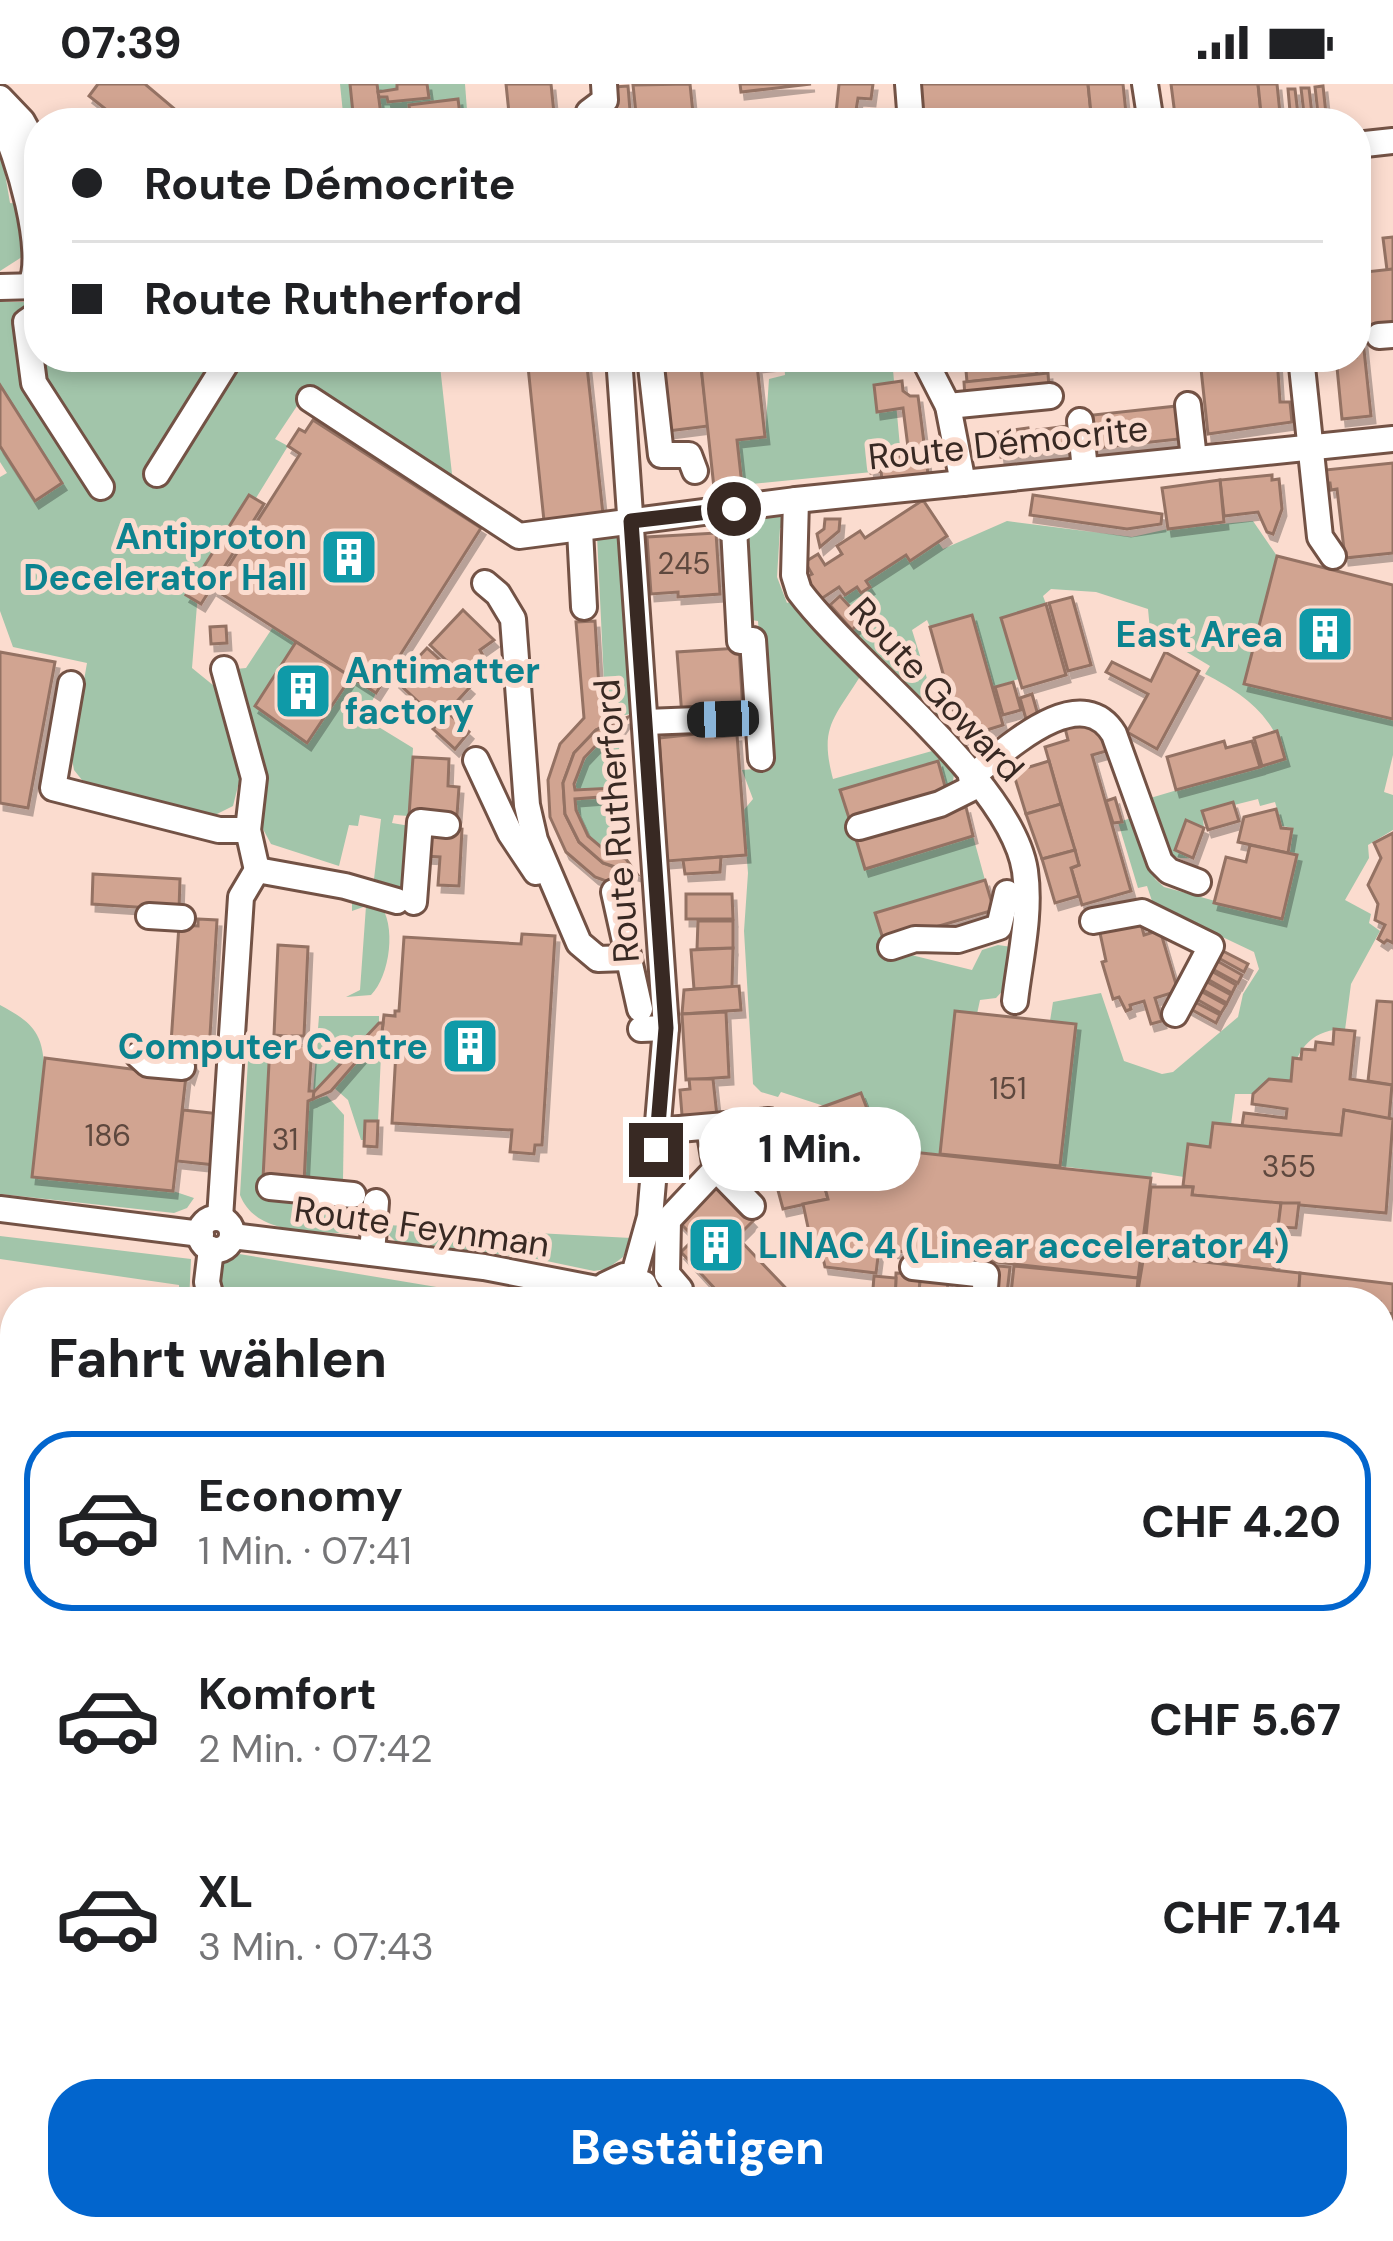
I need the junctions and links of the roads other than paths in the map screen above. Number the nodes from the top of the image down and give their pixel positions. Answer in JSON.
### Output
{"nodes":[{"id":1,"x":0,"y":98,"type":"edge"},
{"id":2,"x":0,"y":120,"type":"edge"},
{"id":3,"x":24,"y":125,"type":"edge"},
{"id":4,"x":24,"y":199,"type":"edge"},
{"id":5,"x":34,"y":372,"type":"edge"},
{"id":6,"x":221,"y":372,"type":"edge"},
{"id":7,"x":620,"y":372,"type":"edge"},
{"id":8,"x":652,"y":372,"type":"edge"},
{"id":9,"x":931,"y":372,"type":"edge"},
{"id":10,"x":1302,"y":372,"type":"edge"},
{"id":11,"x":1050,"y":396,"type":"dead end"},
{"id":12,"x":310,"y":399,"type":"dead end"},
{"id":13,"x":1188,"y":405,"type":"dead end"},
{"id":14,"x":948,"y":406,"type":"junction"},
{"id":15,"x":1080,"y":421,"type":"dead end"},
{"id":16,"x":1393,"y":439,"type":"edge"},
{"id":17,"x":1310,"y":447,"type":"junction"},
{"id":18,"x":1194,"y":459,"type":"junction"},
{"id":19,"x":1085,"y":470,"type":"junction"},
{"id":20,"x":694,"y":471,"type":"dead end"},
{"id":21,"x":158,"y":474,"type":"dead end"},
{"id":22,"x":963,"y":483,"type":"junction"},
{"id":23,"x":101,"y":487,"type":"dead end"},
{"id":24,"x":796,"y":500,"type":"junction"},
{"id":25,"x":734,"y":509,"type":"junction"},
{"id":26,"x":631,"y":521,"type":"junction"},
{"id":27,"x":580,"y":530,"type":"junction"},
{"id":28,"x":1333,"y":556,"type":"dead end"},
{"id":29,"x":485,"y":583,"type":"dead end"},
{"id":30,"x":584,"y":607,"type":"dead end"},
{"id":31,"x":224,"y":669,"type":"dead end"},
{"id":32,"x":71,"y":684,"type":"dead end"},
{"id":33,"x":723,"y":719,"type":"dead end"},
{"id":34,"x":646,"y":722,"type":"junction"},
{"id":35,"x":761,"y":758,"type":"dead end"},
{"id":36,"x":476,"y":760,"type":"dead end"},
{"id":37,"x":974,"y":781,"type":"junction"},
{"id":38,"x":447,"y":825,"type":"dead end"},
{"id":39,"x":859,"y":827,"type":"dead end"},
{"id":40,"x":248,"y":830,"type":"junction"},
{"id":41,"x":256,"y":870,"type":"junction"},
{"id":42,"x":1198,"y":882,"type":"dead end"},
{"id":43,"x":614,"y":892,"type":"dead end"},
{"id":44,"x":1007,"y":893,"type":"dead end"},
{"id":45,"x":558,"y":897,"type":"junction"},
{"id":46,"x":149,"y":916,"type":"dead end"},
{"id":47,"x":182,"y":918,"type":"dead end"},
{"id":48,"x":1093,"y":921,"type":"dead end"},
{"id":49,"x":891,"y":946,"type":"dead end"},
{"id":50,"x":627,"y":958,"type":"junction"},
{"id":51,"x":1015,"y":1001,"type":"dead end"},
{"id":52,"x":1175,"y":1014,"type":"dead end"},
{"id":53,"x":649,"y":1022,"type":"junction"},
{"id":54,"x":138,"y":1055,"type":"dead end"},
{"id":55,"x":182,"y":1067,"type":"dead end"},
{"id":56,"x":709,"y":1128,"type":"junction"},
{"id":57,"x":657,"y":1131,"type":"junction"},
{"id":58,"x":778,"y":1146,"type":"dead end"},
{"id":59,"x":716,"y":1169,"type":"junction"},
{"id":60,"x":270,"y":1187,"type":"dead end"},
{"id":61,"x":752,"y":1206,"type":"dead end"},
{"id":62,"x":0,"y":1209,"type":"edge"},
{"id":63,"x":216,"y":1234,"type":"junction"},
{"id":64,"x":372,"y":1253,"type":"junction"},
{"id":65,"x":913,"y":1267,"type":"dead end"},
{"id":66,"x":633,"y":1278,"type":"junction"},
{"id":67,"x":208,"y":1287,"type":"edge"},
{"id":68,"x":564,"y":1287,"type":"edge"},
{"id":69,"x":607,"y":1287,"type":"edge"},
{"id":70,"x":646,"y":1287,"type":"edge"},
{"id":71,"x":669,"y":1287,"type":"edge"},
{"id":72,"x":985,"y":1287,"type":"edge"}],
"edges":[{"from":1,"to":3,"type":"street"},
{"from":2,"to":4,"type":"street"},
{"from":5,"to":23,"type":"street"},
{"from":6,"to":21,"type":"street"},
{"from":7,"to":26,"type":"street","name":"Route Rutherford"},
{"from":8,"to":20,"type":"street"},
{"from":9,"to":14,"type":"street"},
{"from":10,"to":17,"type":"street"},
{"from":11,"to":14,"type":"street"},
{"from":12,"to":27,"type":"street","name":"Route Démocrite"},
{"from":13,"to":18,"type":"street"},
{"from":14,"to":22,"type":"street"},
{"from":15,"to":19,"type":"street"},
{"from":16,"to":17,"type":"street","name":"Route Démocrite"},
{"from":17,"to":18,"type":"street","name":"Route Démocrite"},
{"from":17,"to":28,"type":"street"},
{"from":18,"to":19,"type":"street","name":"Route Démocrite"},
{"from":19,"to":22,"type":"street","name":"Route Démocrite"},
{"from":22,"to":24,"type":"street","name":"Route Démocrite"},
{"from":24,"to":25,"type":"street","name":"Route Démocrite"},
{"from":24,"to":37,"type":"street","name":"Route Goward"},
{"from":25,"to":26,"type":"street","name":"Route Démocrite"},
{"from":25,"to":35,"type":"street"},
{"from":26,"to":27,"type":"street","name":"Route Démocrite"},
{"from":26,"to":34,"type":"street","name":"Route Rutherford"},
{"from":27,"to":30,"type":"street"},
{"from":29,"to":45,"type":"street"},
{"from":31,"to":40,"type":"street"},
{"from":32,"to":40,"type":"street"},
{"from":33,"to":34,"type":"street"},
{"from":34,"to":53,"type":"street","name":"Route Rutherford"},
{"from":36,"to":45,"type":"street"},
{"from":37,"to":39,"type":"street"},
{"from":37,"to":42,"type":"street"},
{"from":37,"to":51,"type":"street","name":"Route Goward"},
{"from":38,"to":41,"type":"street"},
{"from":40,"to":41,"type":"street"},
{"from":41,"to":63,"type":"street"},
{"from":43,"to":50,"type":"street"},
{"from":44,"to":49,"type":"street"},
{"from":45,"to":50,"type":"street"},
{"from":46,"to":47,"type":"street"},
{"from":48,"to":52,"type":"street"},
{"from":50,"to":53,"type":"street"},
{"from":53,"to":57,"type":"street","name":"Route Rutherford"},
{"from":54,"to":55,"type":"street"},
{"from":56,"to":57,"type":"street"},
{"from":56,"to":58,"type":"street"},
{"from":56,"to":59,"type":"street"},
{"from":57,"to":66,"type":"street","name":"Route Rutherford"},
{"from":59,"to":61,"type":"street"},
{"from":59,"to":71,"type":"street"},
{"from":60,"to":64,"type":"street"},
{"from":62,"to":63,"type":"street","name":"Route Feynman"},
{"from":63,"to":64,"type":"street","name":"Route Feynman"},
{"from":63,"to":67,"type":"street"},
{"from":64,"to":68,"type":"street","name":"Route Feynman"},
{"from":65,"to":72,"type":"street"},
{"from":66,"to":69,"type":"street"},
{"from":66,"to":70,"type":"street"}]}
